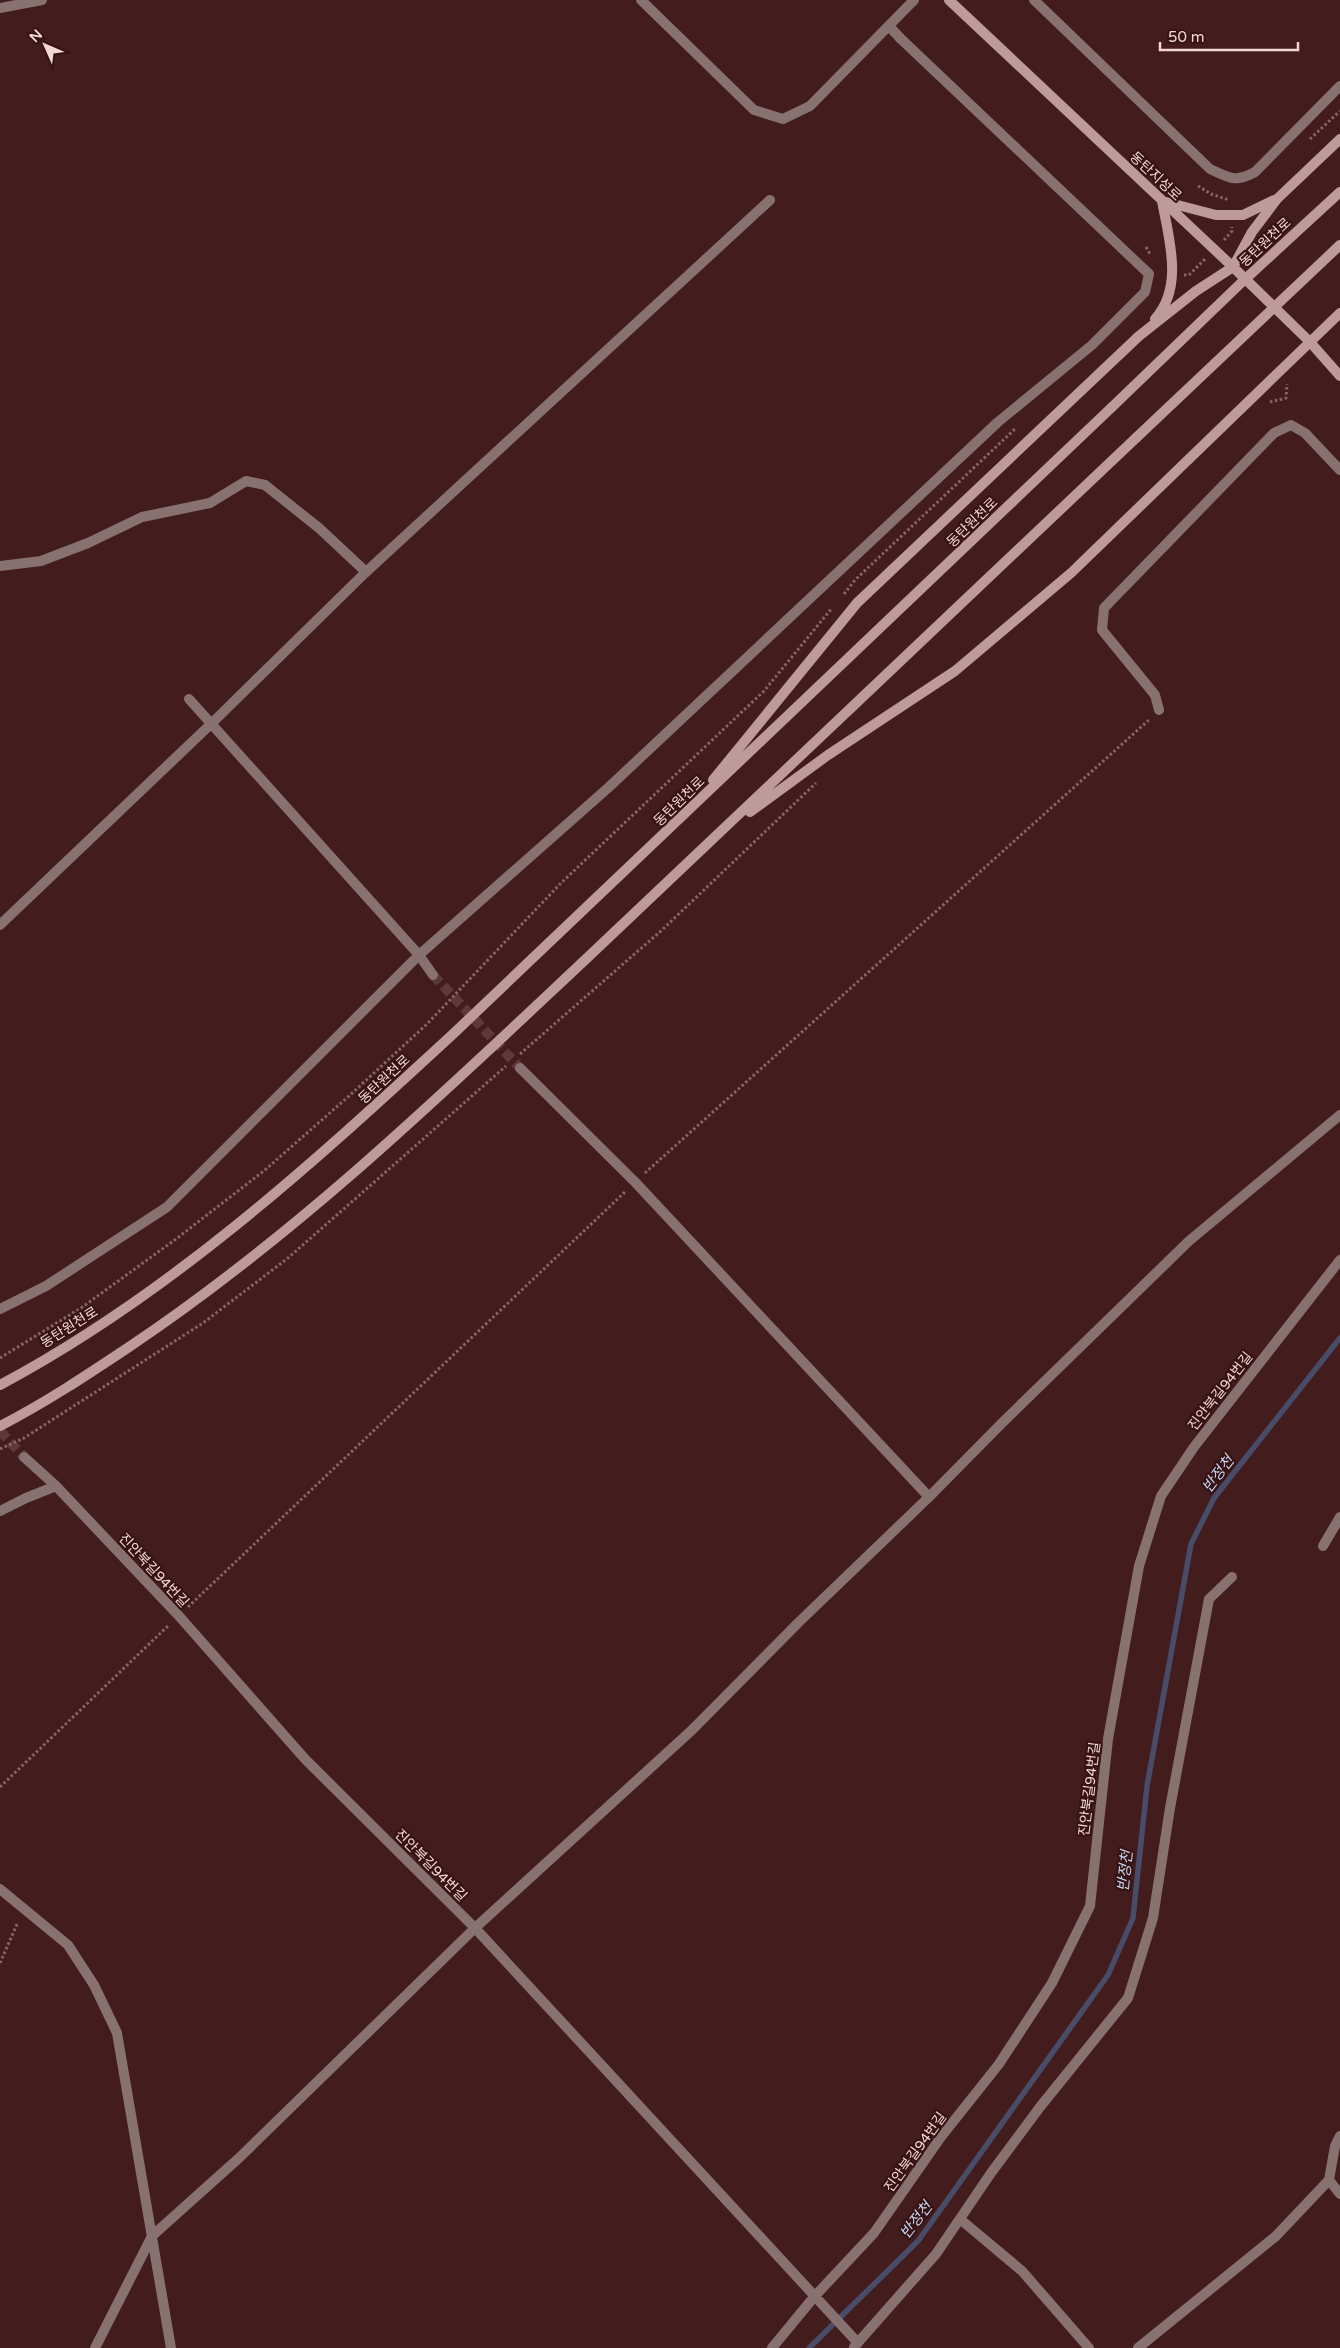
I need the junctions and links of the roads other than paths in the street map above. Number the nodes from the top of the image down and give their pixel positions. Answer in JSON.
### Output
{"nodes":[{"id":1,"x":42,"y":0,"type":"edge"},
{"id":2,"x":641,"y":0,"type":"edge"},
{"id":3,"x":914,"y":0,"type":"edge"},
{"id":4,"x":950,"y":0,"type":"edge"},
{"id":5,"x":1034,"y":0,"type":"edge"},
{"id":6,"x":0,"y":8,"type":"edge"},
{"id":7,"x":889,"y":26,"type":"junction"},
{"id":8,"x":1340,"y":86,"type":"edge"},
{"id":9,"x":1340,"y":139,"type":"edge"},
{"id":10,"x":1340,"y":192,"type":"edge"},
{"id":11,"x":1277,"y":199,"type":"junction"},
{"id":12,"x":770,"y":200,"type":"dead end"},
{"id":13,"x":1162,"y":201,"type":"junction"},
{"id":14,"x":1340,"y":245,"type":"edge"},
{"id":15,"x":1233,"y":267,"type":"junction"},
{"id":16,"x":1340,"y":313,"type":"edge"},
{"id":17,"x":1139,"y":336,"type":"junction"},
{"id":18,"x":1310,"y":342,"type":"junction"},
{"id":19,"x":1340,"y":376,"type":"edge"},
{"id":20,"x":1340,"y":470,"type":"edge"},
{"id":21,"x":0,"y":566,"type":"edge"},
{"id":22,"x":366,"y":572,"type":"junction"},
{"id":23,"x":189,"y":699,"type":"dead end"},
{"id":24,"x":1159,"y":710,"type":"road end"},
{"id":25,"x":212,"y":723,"type":"junction"},
{"id":26,"x":690,"y":809,"type":"junction"},
{"id":27,"x":717,"y":836,"type":"junction"},
{"id":28,"x":0,"y":925,"type":"edge"},
{"id":29,"x":419,"y":955,"type":"junction"},
{"id":30,"x":433,"y":975,"type":"tunnel mouth"},
{"id":31,"x":520,"y":1068,"type":"tunnel mouth"},
{"id":32,"x":1340,"y":1115,"type":"edge"},
{"id":33,"x":1340,"y":1260,"type":"edge"},
{"id":34,"x":0,"y":1309,"type":"edge"},
{"id":35,"x":0,"y":1385,"type":"edge"},
{"id":36,"x":0,"y":1426,"type":"edge"},
{"id":37,"x":24,"y":1457,"type":"tunnel mouth"},
{"id":38,"x":56,"y":1486,"type":"junction"},
{"id":39,"x":929,"y":1497,"type":"junction"},
{"id":40,"x":0,"y":1511,"type":"edge"},
{"id":41,"x":1340,"y":1517,"type":"edge"},
{"id":42,"x":1323,"y":1546,"type":"dead end"},
{"id":43,"x":1232,"y":1577,"type":"dead end"},
{"id":44,"x":0,"y":1889,"type":"edge"},
{"id":45,"x":474,"y":1928,"type":"junction"},
{"id":46,"x":1340,"y":2136,"type":"edge"},
{"id":47,"x":1329,"y":2180,"type":"junction"},
{"id":48,"x":1340,"y":2194,"type":"edge"},
{"id":49,"x":960,"y":2219,"type":"junction"},
{"id":50,"x":152,"y":2236,"type":"junction"},
{"id":51,"x":814,"y":2297,"type":"junction"},
{"id":52,"x":855,"y":2342,"type":"edge"},
{"id":53,"x":95,"y":2348,"type":"edge"},
{"id":54,"x":171,"y":2348,"type":"edge"},
{"id":55,"x":772,"y":2348,"type":"edge"},
{"id":56,"x":1088,"y":2348,"type":"edge"},
{"id":57,"x":1138,"y":2348,"type":"edge"}],
"edges":[{"from":1,"to":6,"type":"street"},
{"from":2,"to":7,"type":"street"},
{"from":3,"to":7,"type":"street"},
{"from":4,"to":13,"type":"main road","name":"동탄지성로"},
{"from":5,"to":8,"type":"street"},
{"from":7,"to":29,"type":"street"},
{"from":9,"to":11,"type":"main road"},
{"from":10,"to":26,"type":"main road","name":"동탄원천로","bridge":true},
{"from":11,"to":13,"type":"main road"},
{"from":11,"to":15,"type":"main road"},
{"from":12,"to":22,"type":"street"},
{"from":13,"to":15,"type":"main road","name":"동탄지성로"},
{"from":13,"to":17,"type":"main road"},
{"from":14,"to":27,"type":"main road","bridge":true},
{"from":15,"to":17,"type":"main road"},
{"from":15,"to":18,"type":"main road","name":"동탄지성로"},
{"from":16,"to":18,"type":"main road"},
{"from":17,"to":26,"type":"main road"},
{"from":18,"to":19,"type":"main road","name":"동탄지성로"},
{"from":18,"to":27,"type":"main road"},
{"from":20,"to":24,"type":"street"},
{"from":21,"to":22,"type":"street"},
{"from":22,"to":25,"type":"street"},
{"from":23,"to":25,"type":"street"},
{"from":25,"to":28,"type":"street"},
{"from":25,"to":29,"type":"street"},
{"from":26,"to":35,"type":"main road","name":"동탄원천로"},
{"from":27,"to":36,"type":"main road"},
{"from":29,"to":30,"type":"street"},
{"from":29,"to":34,"type":"street"},
{"from":31,"to":39,"type":"street"},
{"from":32,"to":39,"type":"street"},
{"from":33,"to":51,"type":"street","name":"진안북길94번길"},
{"from":37,"to":38,"type":"street","name":"진안북길94번길"},
{"from":38,"to":40,"type":"street"},
{"from":38,"to":45,"type":"street","name":"진안북길94번길"},
{"from":39,"to":45,"type":"street"},
{"from":41,"to":42,"type":"street"},
{"from":43,"to":49,"type":"street"},
{"from":44,"to":50,"type":"street"},
{"from":45,"to":50,"type":"street"},
{"from":45,"to":51,"type":"street","name":"진안북길94번길"},
{"from":46,"to":47,"type":"street"},
{"from":47,"to":48,"type":"street"},
{"from":47,"to":57,"type":"street"},
{"from":49,"to":52,"type":"street"},
{"from":49,"to":56,"type":"street"},
{"from":50,"to":53,"type":"street"},
{"from":50,"to":54,"type":"street"},
{"from":51,"to":52,"type":"street","name":"진안북길94번길"},
{"from":51,"to":55,"type":"street","name":"진안북길94번길"}]}
